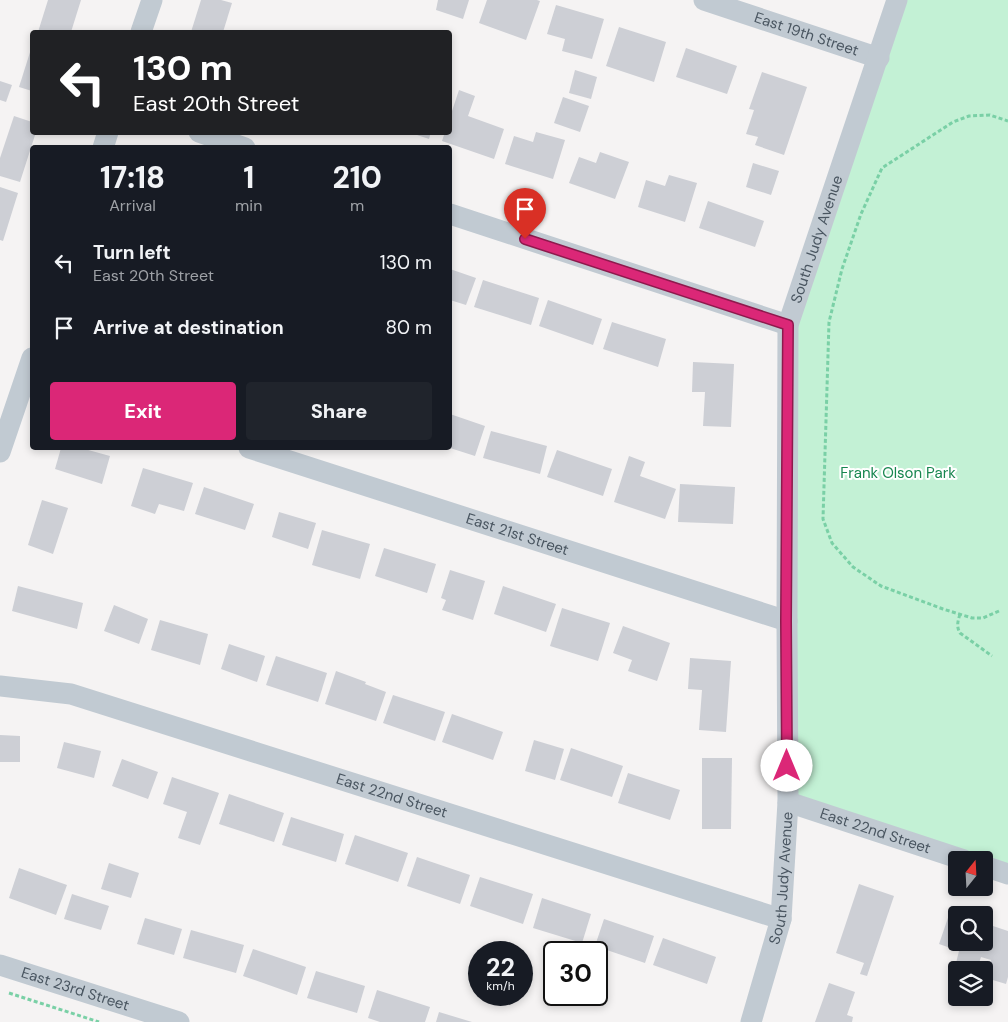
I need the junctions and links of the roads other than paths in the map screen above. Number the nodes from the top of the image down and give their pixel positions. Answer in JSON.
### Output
{"nodes":[{"id":1,"x":152,"y":0,"type":"edge"},
{"id":2,"x":704,"y":0,"type":"edge"},
{"id":3,"x":897,"y":0,"type":"edge"},
{"id":4,"x":142,"y":30,"type":"edge"},
{"id":5,"x":878,"y":58,"type":"junction"},
{"id":6,"x":208,"y":135,"type":"edge"},
{"id":7,"x":236,"y":145,"type":"edge"},
{"id":8,"x":452,"y":215,"type":"edge"},
{"id":9,"x":788,"y":325,"type":"junction"},
{"id":10,"x":30,"y":374,"type":"edge"},
{"id":11,"x":255,"y":450,"type":"edge"},
{"id":12,"x":0,"y":452,"type":"edge"},
{"id":13,"x":786,"y":621,"type":"junction"},
{"id":14,"x":0,"y":686,"type":"edge"},
{"id":15,"x":788,"y":802,"type":"junction"},
{"id":16,"x":948,"y":855,"type":"edge"},
{"id":17,"x":993,"y":869,"type":"edge"},
{"id":18,"x":1008,"y":874,"type":"edge"},
{"id":19,"x":781,"y":919,"type":"junction"},
{"id":20,"x":0,"y":965,"type":"edge"},
{"id":21,"x":179,"y":1022,"type":"edge"},
{"id":22,"x":751,"y":1022,"type":"edge"}],
"edges":[{"from":1,"to":4,"type":"street"},
{"from":2,"to":5,"type":"street","name":"East 19th Street"},
{"from":3,"to":5,"type":"street","name":"South Judy Avenue"},
{"from":5,"to":9,"type":"street","name":"South Judy Avenue"},
{"from":6,"to":7,"type":"street"},
{"from":8,"to":9,"type":"street"},
{"from":9,"to":13,"type":"street","name":"South Judy Avenue"},
{"from":10,"to":12,"type":"street"},
{"from":11,"to":13,"type":"street","name":"East 21st Street"},
{"from":13,"to":15,"type":"street","name":"South Judy Avenue"},
{"from":14,"to":19,"type":"street","name":"East 22nd Street"},
{"from":15,"to":16,"type":"street","name":"East 22nd Street"},
{"from":15,"to":19,"type":"street","name":"South Judy Avenue"},
{"from":17,"to":18,"type":"street"},
{"from":19,"to":22,"type":"street","name":"South Judy Avenue"},
{"from":20,"to":21,"type":"street","name":"East 23rd Street"}]}
